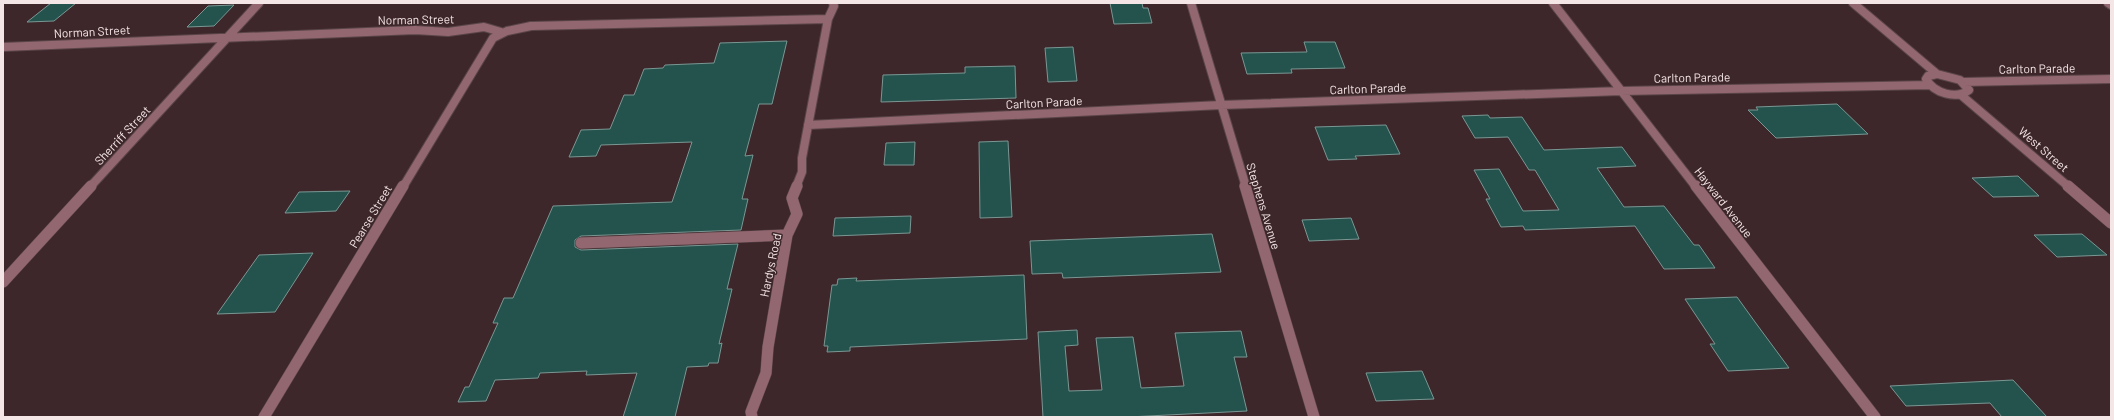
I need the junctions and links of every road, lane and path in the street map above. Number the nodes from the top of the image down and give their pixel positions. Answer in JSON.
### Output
{"nodes":[{"id":1,"x":260,"y":3,"type":"edge"},
{"id":2,"x":833,"y":3,"type":"edge"},
{"id":3,"x":1191,"y":3,"type":"edge"},
{"id":4,"x":1553,"y":3,"type":"edge"},
{"id":5,"x":1853,"y":3,"type":"edge"},
{"id":6,"x":2108,"y":3,"type":"edge"},
{"id":7,"x":2111,"y":5,"type":"edge"},
{"id":8,"x":828,"y":19,"type":"junction"},
{"id":9,"x":501,"y":32,"type":"junction"},
{"id":10,"x":228,"y":37,"type":"junction"},
{"id":11,"x":3,"y":47,"type":"edge"},
{"id":12,"x":1937,"y":74,"type":"junction"},
{"id":13,"x":2111,"y":79,"type":"edge"},
{"id":14,"x":1963,"y":82,"type":"junction"},
{"id":15,"x":1929,"y":85,"type":"junction"},
{"id":16,"x":1621,"y":91,"type":"junction"},
{"id":17,"x":1961,"y":95,"type":"junction"},
{"id":18,"x":1221,"y":105,"type":"junction"},
{"id":19,"x":808,"y":125,"type":"junction"},
{"id":20,"x":2111,"y":223,"type":"edge"},
{"id":21,"x":787,"y":235,"type":"junction"},
{"id":22,"x":581,"y":242,"type":"dead end"},
{"id":23,"x":3,"y":282,"type":"edge"},
{"id":24,"x":264,"y":417,"type":"edge"},
{"id":25,"x":752,"y":417,"type":"edge"},
{"id":26,"x":1314,"y":417,"type":"edge"},
{"id":27,"x":1875,"y":417,"type":"edge"}],
"edges":[{"from":1,"to":10,"type":"street","name":"Sherriff Street"},
{"from":2,"to":8,"type":"street","name":"Hardys Road"},
{"from":3,"to":18,"type":"street","name":"Stephens Avenue"},
{"from":4,"to":16,"type":"street","name":"Hayward Avenue"},
{"from":5,"to":12,"type":"street"},
{"from":6,"to":7,"type":"street"},
{"from":8,"to":9,"type":"street","name":"Norman Street"},
{"from":8,"to":19,"type":"street","name":"Hardys Road"},
{"from":9,"to":10,"type":"street","name":"Norman Street"},
{"from":9,"to":24,"type":"street","name":"Pearse Street"},
{"from":10,"to":11,"type":"street","name":"Norman Street"},
{"from":10,"to":23,"type":"street","name":"Sherriff Street"},
{"from":12,"to":14,"type":"street"},
{"from":12,"to":15,"type":"street"},
{"from":13,"to":14,"type":"street","name":"Carlton Parade"},
{"from":14,"to":17,"type":"street"},
{"from":15,"to":16,"type":"street","name":"Carlton Parade"},
{"from":15,"to":17,"type":"street"},
{"from":16,"to":18,"type":"street","name":"Carlton Parade"},
{"from":16,"to":27,"type":"street","name":"Hayward Avenue"},
{"from":17,"to":20,"type":"street","name":"West Street"},
{"from":18,"to":19,"type":"street","name":"Carlton Parade"},
{"from":18,"to":26,"type":"street","name":"Stephens Avenue"},
{"from":19,"to":21,"type":"street","name":"Hardys Road"},
{"from":21,"to":22,"type":"street"},
{"from":21,"to":25,"type":"street","name":"Hardys Road"}]}
